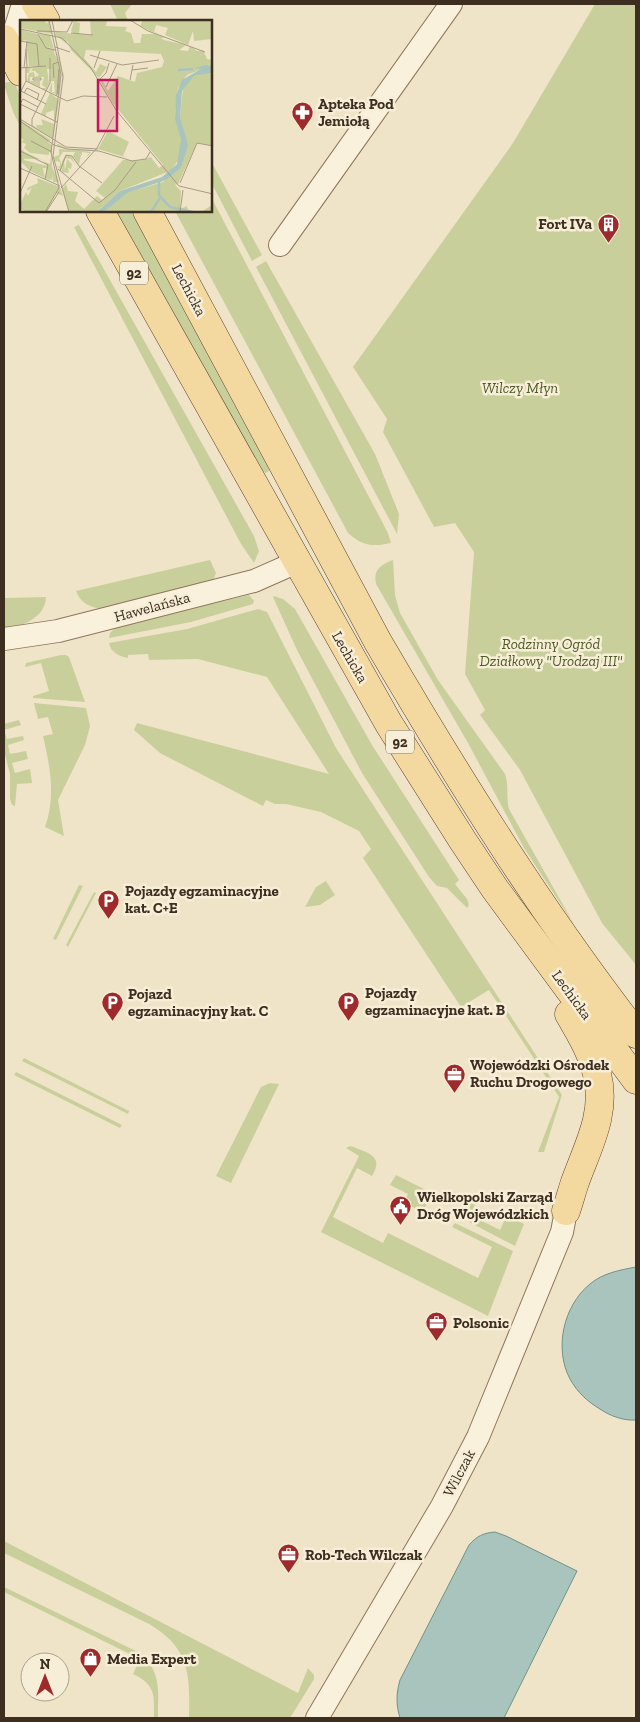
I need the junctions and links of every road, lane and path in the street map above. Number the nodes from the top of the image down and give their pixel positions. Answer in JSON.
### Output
{"nodes":[{"id":1,"x":23,"y":4,"type":"edge"},
{"id":2,"x":36,"y":4,"type":"edge"},
{"id":3,"x":451,"y":4,"type":"edge"},
{"id":4,"x":45,"y":20,"type":"edge"},
{"id":5,"x":11,"y":53,"type":"edge"},
{"id":6,"x":101,"y":212,"type":"edge"},
{"id":7,"x":148,"y":212,"type":"edge"},
{"id":8,"x":280,"y":246,"type":"dead end"},
{"id":9,"x":297,"y":562,"type":"junction"},
{"id":10,"x":4,"y":639,"type":"edge"},
{"id":11,"x":513,"y":915,"type":"junction"},
{"id":12,"x":636,"y":1034,"type":"edge"},
{"id":13,"x":636,"y":1080,"type":"edge"},
{"id":14,"x":566,"y":1211,"type":"joint"},
{"id":15,"x":317,"y":1718,"type":"edge"}],
"edges":[{"from":1,"to":5,"type":"street"},
{"from":2,"to":4,"type":"main road"},
{"from":3,"to":8,"type":"street"},
{"from":6,"to":9,"type":"main road","name":"Lechicka","number":"92"},
{"from":7,"to":12,"type":"main road","name":"Lechicka","number":"92"},
{"from":9,"to":10,"type":"street","name":"Hawelańska"},
{"from":9,"to":11,"type":"main road","name":"Lechicka","number":"92"},
{"from":11,"to":13,"type":"main road","name":"Lechicka","number":"92"},
{"from":11,"to":14,"type":"main road"},
{"from":14,"to":15,"type":"street","name":"Wilczak"}]}
